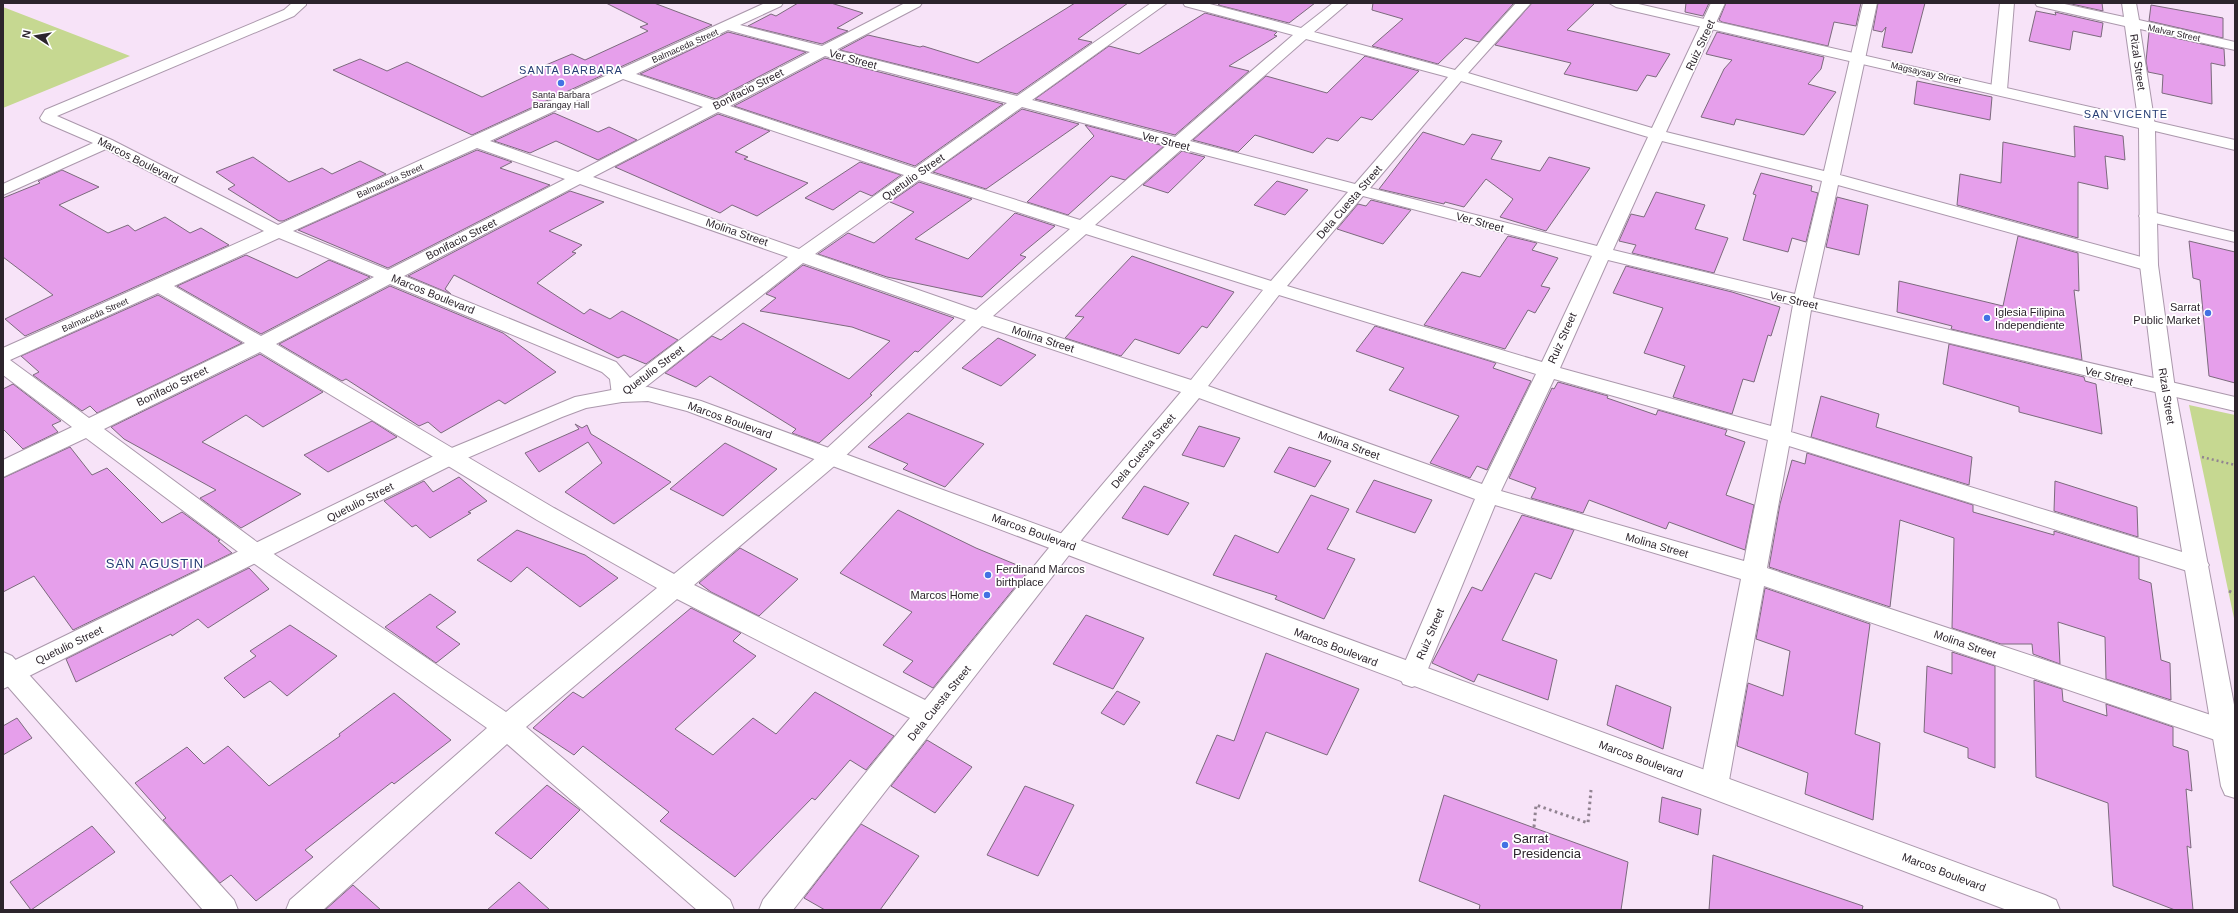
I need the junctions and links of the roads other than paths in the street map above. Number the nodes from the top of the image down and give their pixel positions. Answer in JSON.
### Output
{"nodes":[{"id":1,"x":298,"y":3,"type":"edge"},
{"id":2,"x":776,"y":3,"type":"edge"},
{"id":3,"x":915,"y":3,"type":"edge"},
{"id":4,"x":1160,"y":3,"type":"edge"},
{"id":5,"x":1190,"y":3,"type":"edge"},
{"id":6,"x":1341,"y":3,"type":"edge"},
{"id":7,"x":1524,"y":3,"type":"edge"},
{"id":8,"x":1616,"y":3,"type":"edge"},
{"id":9,"x":1718,"y":3,"type":"edge"},
{"id":10,"x":1870,"y":3,"type":"edge"},
{"id":11,"x":2007,"y":3,"type":"edge"},
{"id":12,"x":2042,"y":3,"type":"edge"},
{"id":13,"x":2129,"y":3,"type":"edge"},
{"id":14,"x":1709,"y":24,"type":"junction"},
{"id":15,"x":2132,"y":24,"type":"junction"},
{"id":16,"x":728,"y":26,"type":"junction"},
{"id":17,"x":1304,"y":33,"type":"junction"},
{"id":18,"x":2235,"y":46,"type":"edge"},
{"id":19,"x":822,"y":51,"type":"junction"},
{"id":20,"x":1859,"y":57,"type":"junction"},
{"id":21,"x":622,"y":74,"type":"junction"},
{"id":22,"x":1458,"y":75,"type":"junction"},
{"id":23,"x":1999,"y":90,"type":"junction"},
{"id":24,"x":1019,"y":103,"type":"junction"},
{"id":25,"x":715,"y":106,"type":"junction"},
{"id":26,"x":2146,"y":126,"type":"junction"},
{"id":27,"x":1658,"y":134,"type":"junction"},
{"id":28,"x":476,"y":142,"type":"junction"},
{"id":29,"x":106,"y":143,"type":"junction"},
{"id":30,"x":1177,"y":143,"type":"junction"},
{"id":31,"x":2235,"y":145,"type":"edge"},
{"id":32,"x":916,"y":174,"type":"junction"},
{"id":33,"x":1832,"y":178,"type":"junction"},
{"id":34,"x":580,"y":179,"type":"junction"},
{"id":35,"x":3,"y":190,"type":"edge"},
{"id":36,"x":1359,"y":190,"type":"junction"},
{"id":37,"x":2148,"y":216,"type":"junction"},
{"id":38,"x":1082,"y":227,"type":"junction"},
{"id":39,"x":277,"y":232,"type":"junction"},
{"id":40,"x":2235,"y":237,"type":"edge"},
{"id":41,"x":1601,"y":253,"type":"junction"},
{"id":42,"x":802,"y":254,"type":"junction"},
{"id":43,"x":2149,"y":265,"type":"junction"},
{"id":44,"x":390,"y":276,"type":"junction"},
{"id":45,"x":160,"y":286,"type":"junction"},
{"id":46,"x":1276,"y":288,"type":"junction"},
{"id":47,"x":1803,"y":302,"type":"junction"},
{"id":48,"x":979,"y":318,"type":"junction"},
{"id":49,"x":262,"y":343,"type":"junction"},
{"id":50,"x":3,"y":356,"type":"edge"},
{"id":51,"x":3,"y":365,"type":"edge"},
{"id":52,"x":1548,"y":371,"type":"junction"},
{"id":53,"x":1195,"y":389,"type":"junction"},
{"id":54,"x":2165,"y":389,"type":"junction"},
{"id":55,"x":622,"y":395,"type":"junction"},
{"id":56,"x":2235,"y":404,"type":"edge"},
{"id":57,"x":88,"y":428,"type":"junction"},
{"id":58,"x":1780,"y":436,"type":"junction"},
{"id":59,"x":450,"y":457,"type":"junction"},
{"id":60,"x":831,"y":457,"type":"junction"},
{"id":61,"x":3,"y":469,"type":"edge"},
{"id":62,"x":1488,"y":496,"type":"junction"},
{"id":63,"x":1065,"y":544,"type":"junction"},
{"id":64,"x":257,"y":554,"type":"junction"},
{"id":65,"x":2197,"y":565,"type":"junction"},
{"id":66,"x":1753,"y":573,"type":"junction"},
{"id":67,"x":675,"y":587,"type":"junction"},
{"id":68,"x":6,"y":671,"type":"edge"},
{"id":69,"x":1412,"y":676,"type":"junction"},
{"id":70,"x":929,"y":715,"type":"junction"},
{"id":71,"x":507,"y":727,"type":"junction"},
{"id":72,"x":2227,"y":732,"type":"junction"},
{"id":73,"x":1714,"y":786,"type":"junction"},
{"id":74,"x":2235,"y":786,"type":"edge"},
{"id":75,"x":223,"y":910,"type":"edge"},
{"id":76,"x":301,"y":910,"type":"edge"},
{"id":77,"x":719,"y":910,"type":"edge"},
{"id":78,"x":774,"y":910,"type":"edge"},
{"id":79,"x":2045,"y":910,"type":"edge"}],
"edges":[{"from":1,"to":29,"type":"street","name":"Marcos Boulevard"},
{"from":2,"to":16,"type":"street","name":"Balmaceda Street"},
{"from":3,"to":19,"type":"street","name":"Bonifacio Street"},
{"from":4,"to":24,"type":"street","name":"Quetulio Street"},
{"from":5,"to":17,"type":"street"},
{"from":6,"to":17,"type":"street"},
{"from":7,"to":22,"type":"street","name":"Dela Cuesta Street"},
{"from":8,"to":14,"type":"street","name":"Magsaysay Street"},
{"from":9,"to":14,"type":"street","name":"Ruiz Street"},
{"from":10,"to":20,"type":"street"},
{"from":11,"to":23,"type":"street"},
{"from":12,"to":15,"type":"street","name":"Malvar Street"},
{"from":13,"to":15,"type":"street","name":"Rizal Street"},
{"from":14,"to":20,"type":"street","name":"Magsaysay Street"},
{"from":14,"to":27,"type":"street","name":"Ruiz Street"},
{"from":15,"to":18,"type":"street","name":"Malvar Street"},
{"from":15,"to":26,"type":"street","name":"Rizal Street"},
{"from":16,"to":19,"type":"street","name":"Ver Street"},
{"from":16,"to":21,"type":"street","name":"Balmaceda Street"},
{"from":17,"to":22,"type":"street"},
{"from":17,"to":30,"type":"street"},
{"from":19,"to":24,"type":"street","name":"Ver Street"},
{"from":19,"to":25,"type":"street","name":"Bonifacio Street"},
{"from":20,"to":23,"type":"street","name":"Magsaysay Street"},
{"from":20,"to":33,"type":"street"},
{"from":21,"to":25,"type":"street"},
{"from":21,"to":28,"type":"street","name":"Balmaceda Street"},
{"from":22,"to":27,"type":"street"},
{"from":22,"to":36,"type":"street","name":"Dela Cuesta Street"},
{"from":23,"to":26,"type":"street","name":"Magsaysay Street"},
{"from":24,"to":30,"type":"street","name":"Ver Street"},
{"from":24,"to":32,"type":"street","name":"Quetulio Street"},
{"from":25,"to":32,"type":"street"},
{"from":25,"to":34,"type":"street","name":"Bonifacio Street"},
{"from":26,"to":31,"type":"street","name":"Magsaysay Street"},
{"from":26,"to":37,"type":"street","name":"Rizal Street"},
{"from":27,"to":33,"type":"street"},
{"from":27,"to":41,"type":"street","name":"Ruiz Street"},
{"from":28,"to":34,"type":"street","name":"Molina Street"},
{"from":28,"to":39,"type":"street","name":"Balmaceda Street"},
{"from":29,"to":35,"type":"street"},
{"from":29,"to":39,"type":"street","name":"Marcos Boulevard"},
{"from":30,"to":36,"type":"street","name":"Ver Street"},
{"from":30,"to":38,"type":"street"},
{"from":32,"to":38,"type":"street"},
{"from":32,"to":42,"type":"street","name":"Quetulio Street"},
{"from":33,"to":43,"type":"street"},
{"from":33,"to":47,"type":"street"},
{"from":34,"to":42,"type":"street","name":"Molina Street"},
{"from":34,"to":44,"type":"street","name":"Bonifacio Street"},
{"from":36,"to":41,"type":"street","name":"Ver Street"},
{"from":36,"to":46,"type":"street","name":"Dela Cuesta Street"},
{"from":37,"to":40,"type":"street"},
{"from":37,"to":43,"type":"street","name":"Rizal Street"},
{"from":38,"to":46,"type":"street"},
{"from":38,"to":48,"type":"street"},
{"from":39,"to":44,"type":"street","name":"Marcos Boulevard"},
{"from":39,"to":45,"type":"street","name":"Balmaceda Street"},
{"from":41,"to":47,"type":"street","name":"Ver Street"},
{"from":41,"to":52,"type":"street","name":"Ruiz Street"},
{"from":42,"to":48,"type":"street","name":"Molina Street"},
{"from":42,"to":55,"type":"street","name":"Quetulio Street"},
{"from":43,"to":54,"type":"street","name":"Rizal Street"},
{"from":44,"to":49,"type":"street","name":"Bonifacio Street"},
{"from":44,"to":55,"type":"street","name":"Marcos Boulevard"},
{"from":45,"to":49,"type":"street"},
{"from":45,"to":50,"type":"street","name":"Balmaceda Street"},
{"from":46,"to":52,"type":"street"},
{"from":46,"to":53,"type":"street","name":"Dela Cuesta Street"},
{"from":47,"to":54,"type":"street","name":"Ver Street"},
{"from":47,"to":58,"type":"street"},
{"from":48,"to":53,"type":"street","name":"Molina Street"},
{"from":48,"to":60,"type":"street"},
{"from":49,"to":57,"type":"street","name":"Bonifacio Street"},
{"from":49,"to":59,"type":"street"},
{"from":51,"to":57,"type":"street"},
{"from":52,"to":58,"type":"street"},
{"from":52,"to":62,"type":"street","name":"Ruiz Street"},
{"from":53,"to":62,"type":"street","name":"Molina Street"},
{"from":53,"to":63,"type":"street","name":"Dela Cuesta Street"},
{"from":54,"to":56,"type":"street","name":"Ver Street"},
{"from":54,"to":65,"type":"street","name":"Rizal Street"},
{"from":55,"to":59,"type":"street","name":"Quetulio Street"},
{"from":55,"to":60,"type":"street","name":"Marcos Boulevard"},
{"from":57,"to":61,"type":"street","name":"Bonifacio Street"},
{"from":57,"to":64,"type":"street"},
{"from":58,"to":65,"type":"street"},
{"from":58,"to":66,"type":"street"},
{"from":59,"to":64,"type":"street","name":"Quetulio Street"},
{"from":59,"to":67,"type":"street"},
{"from":60,"to":63,"type":"street","name":"Marcos Boulevard"},
{"from":60,"to":67,"type":"street"},
{"from":62,"to":66,"type":"street","name":"Molina Street"},
{"from":62,"to":69,"type":"street","name":"Ruiz Street"},
{"from":63,"to":69,"type":"street","name":"Marcos Boulevard"},
{"from":63,"to":70,"type":"street","name":"Dela Cuesta Street"},
{"from":64,"to":68,"type":"street","name":"Quetulio Street"},
{"from":64,"to":71,"type":"street"},
{"from":65,"to":72,"type":"street","name":"Rizal Street"},
{"from":66,"to":72,"type":"street","name":"Molina Street"},
{"from":66,"to":73,"type":"street"},
{"from":67,"to":70,"type":"street"},
{"from":67,"to":71,"type":"street"},
{"from":68,"to":75,"type":"street"},
{"from":69,"to":73,"type":"street","name":"Marcos Boulevard"},
{"from":70,"to":78,"type":"street","name":"Dela Cuesta Street"},
{"from":71,"to":76,"type":"street"},
{"from":71,"to":77,"type":"street"},
{"from":72,"to":74,"type":"street","name":"Rizal Street"},
{"from":73,"to":79,"type":"street","name":"Marcos Boulevard"}]}
